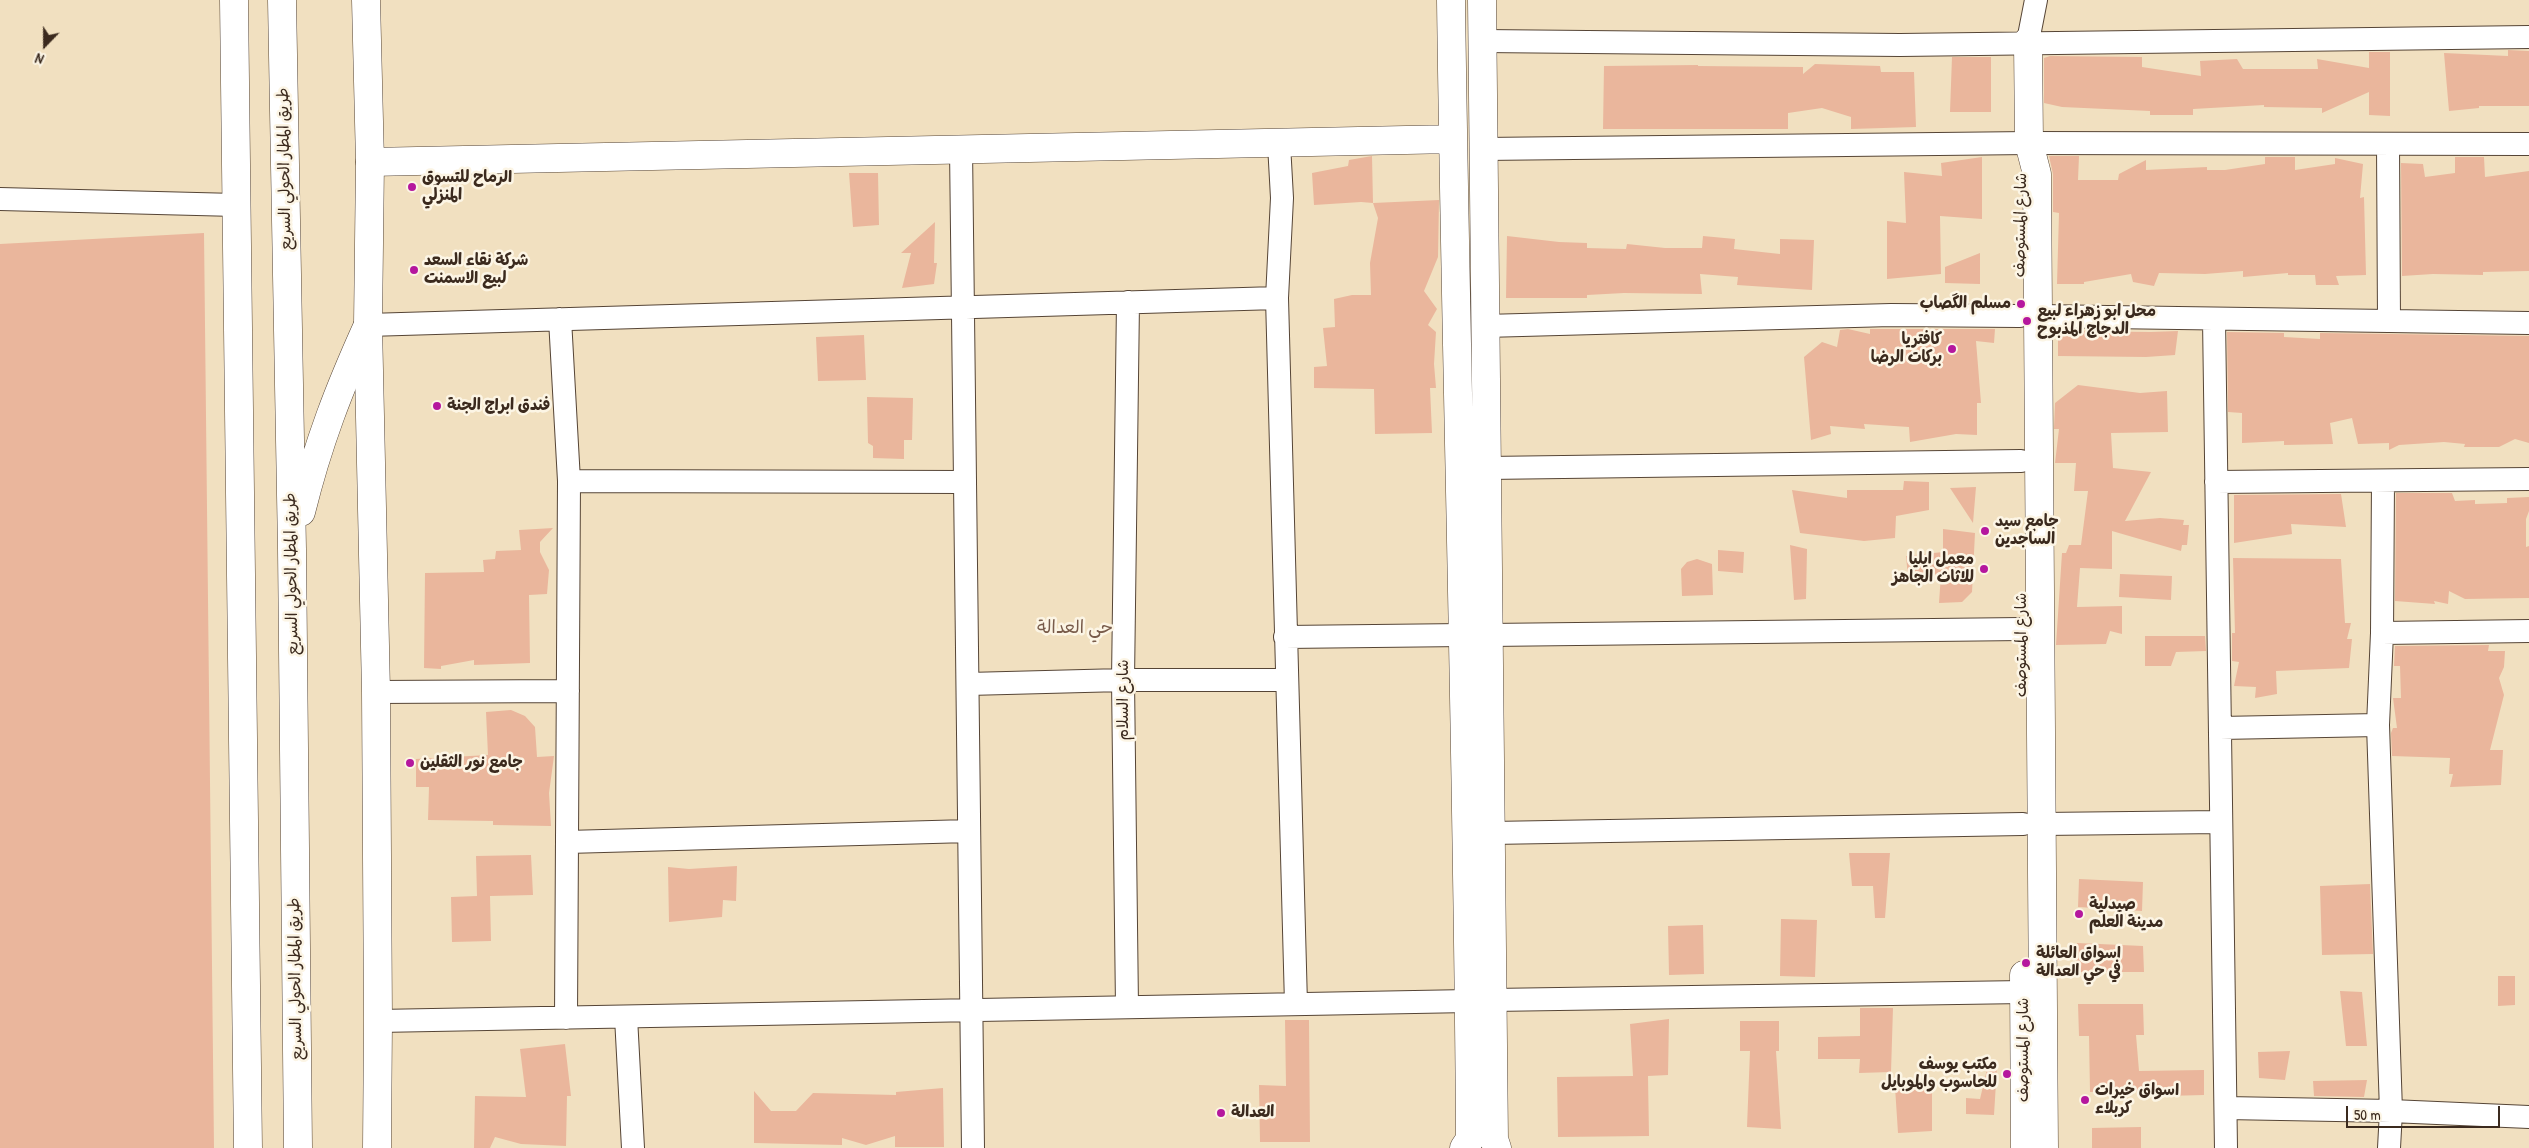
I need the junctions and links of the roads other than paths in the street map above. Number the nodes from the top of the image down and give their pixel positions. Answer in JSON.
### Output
{"nodes":[{"id":1,"x":234,"y":0,"type":"edge"},
{"id":2,"x":282,"y":0,"type":"edge"},
{"id":3,"x":366,"y":0,"type":"edge"},
{"id":4,"x":1451,"y":0,"type":"edge"},
{"id":5,"x":1482,"y":0,"type":"edge"},
{"id":6,"x":2036,"y":0,"type":"edge"},
{"id":7,"x":2529,"y":37,"type":"edge"},
{"id":8,"x":1483,"y":41,"type":"junction"},
{"id":9,"x":2028,"y":41,"type":"junction"},
{"id":10,"x":1453,"y":138,"type":"junction"},
{"id":11,"x":2029,"y":143,"type":"junction"},
{"id":12,"x":1279,"y":144,"type":"junction"},
{"id":13,"x":2388,"y":144,"type":"junction"},
{"id":14,"x":2529,"y":144,"type":"edge"},
{"id":15,"x":961,"y":148,"type":"junction"},
{"id":16,"x":1483,"y":149,"type":"junction"},
{"id":17,"x":370,"y":162,"type":"junction"},
{"id":18,"x":0,"y":199,"type":"edge"},
{"id":19,"x":236,"y":205,"type":"junction"},
{"id":20,"x":1277,"y":298,"type":"junction"},
{"id":21,"x":1128,"y":302,"type":"junction"},
{"id":22,"x":963,"y":307,"type":"junction"},
{"id":23,"x":2029,"y":316,"type":"junction"},
{"id":24,"x":560,"y":319,"type":"junction"},
{"id":25,"x":2214,"y":319,"type":"junction"},
{"id":26,"x":2388,"y":321,"type":"junction"},
{"id":27,"x":2529,"y":323,"type":"edge"},
{"id":28,"x":368,"y":325,"type":"junction"},
{"id":29,"x":1485,"y":326,"type":"junction"},
{"id":30,"x":1456,"y":328,"type":"junction"},
{"id":31,"x":2021,"y":461,"type":"junction"},
{"id":32,"x":1487,"y":468,"type":"junction"},
{"id":33,"x":2529,"y":479,"type":"edge"},
{"id":34,"x":569,"y":481,"type":"junction"},
{"id":35,"x":2383,"y":481,"type":"junction"},
{"id":36,"x":965,"y":482,"type":"junction"},
{"id":37,"x":2216,"y":482,"type":"junction"},
{"id":38,"x":292,"y":549,"type":"junction"},
{"id":39,"x":2022,"y":629,"type":"junction"},
{"id":40,"x":2529,"y":631,"type":"edge"},
{"id":41,"x":2382,"y":633,"type":"junction"},
{"id":42,"x":1476,"y":635,"type":"junction"},
{"id":43,"x":1285,"y":637,"type":"junction"},
{"id":44,"x":1123,"y":680,"type":"junction"},
{"id":45,"x":1287,"y":680,"type":"junction"},
{"id":46,"x":968,"y":684,"type":"junction"},
{"id":47,"x":568,"y":691,"type":"junction"},
{"id":48,"x":376,"y":692,"type":"junction"},
{"id":49,"x":2378,"y":725,"type":"junction"},
{"id":50,"x":2220,"y":728,"type":"junction"},
{"id":51,"x":2032,"y":734,"type":"junction"},
{"id":52,"x":2221,"y":822,"type":"junction"},
{"id":53,"x":2033,"y":824,"type":"junction"},
{"id":54,"x":969,"y":832,"type":"junction"},
{"id":55,"x":1491,"y":833,"type":"junction"},
{"id":56,"x":567,"y":842,"type":"junction"},
{"id":57,"x":2033,"y":940,"type":"junction"},
{"id":58,"x":2024,"y":992,"type":"junction"},
{"id":59,"x":1481,"y":1001,"type":"junction"},
{"id":60,"x":1296,"y":1004,"type":"junction"},
{"id":61,"x":1127,"y":1007,"type":"junction"},
{"id":62,"x":972,"y":1010,"type":"junction"},
{"id":63,"x":626,"y":1017,"type":"junction"},
{"id":64,"x":566,"y":1018,"type":"junction"},
{"id":65,"x":378,"y":1022,"type":"junction"},
{"id":66,"x":2226,"y":1108,"type":"junction"},
{"id":67,"x":2391,"y":1111,"type":"junction"},
{"id":68,"x":2529,"y":1117,"type":"edge"},
{"id":69,"x":1481,"y":1144,"type":"edge"},
{"id":70,"x":248,"y":1148,"type":"edge"},
{"id":71,"x":298,"y":1148,"type":"edge"},
{"id":72,"x":376,"y":1148,"type":"edge"},
{"id":73,"x":633,"y":1148,"type":"edge"},
{"id":74,"x":973,"y":1148,"type":"edge"},
{"id":75,"x":2025,"y":1148,"type":"edge"},
{"id":76,"x":2044,"y":1148,"type":"edge"},
{"id":77,"x":2226,"y":1148,"type":"edge"},
{"id":78,"x":2389,"y":1148,"type":"edge"}],
"edges":[{"from":1,"to":19,"type":"main road"},
{"from":2,"to":38,"type":"main road","name":"طريق المطار الحولي السريع"},
{"from":3,"to":17,"type":"main road"},
{"from":4,"to":10,"type":"main road"},
{"from":5,"to":8,"type":"main road"},
{"from":6,"to":9,"type":"street"},
{"from":7,"to":9,"type":"street"},
{"from":8,"to":9,"type":"street"},
{"from":8,"to":16,"type":"main road"},
{"from":9,"to":11,"type":"main road","name":"شارع المستوصف"},
{"from":10,"to":12,"type":"main road"},
{"from":10,"to":30,"type":"main road"},
{"from":11,"to":13,"type":"street"},
{"from":11,"to":16,"type":"street"},
{"from":11,"to":23,"type":"main road","name":"شارع المستوصف"},
{"from":12,"to":15,"type":"main road"},
{"from":12,"to":20,"type":"street"},
{"from":13,"to":14,"type":"street"},
{"from":13,"to":26,"type":"street"},
{"from":15,"to":17,"type":"main road"},
{"from":15,"to":22,"type":"street"},
{"from":16,"to":29,"type":"main road"},
{"from":17,"to":28,"type":"main road"},
{"from":18,"to":19,"type":"street"},
{"from":19,"to":70,"type":"main road"},
{"from":20,"to":21,"type":"street"},
{"from":20,"to":43,"type":"street"},
{"from":21,"to":22,"type":"street"},
{"from":21,"to":44,"type":"street","name":"شارع السلام"},
{"from":22,"to":24,"type":"street"},
{"from":22,"to":36,"type":"street"},
{"from":23,"to":25,"type":"street"},
{"from":23,"to":29,"type":"street"},
{"from":23,"to":31,"type":"main road","name":"شارع المستوصف"},
{"from":23,"to":51,"type":"main road","name":"شارع المستوصف"},
{"from":24,"to":28,"type":"street"},
{"from":24,"to":34,"type":"street"},
{"from":25,"to":26,"type":"street"},
{"from":25,"to":37,"type":"street"},
{"from":26,"to":27,"type":"street"},
{"from":28,"to":38,"type":"main road"},
{"from":28,"to":48,"type":"main road"},
{"from":29,"to":30,"type":"main road"},
{"from":29,"to":32,"type":"main road"},
{"from":30,"to":42,"type":"main road"},
{"from":31,"to":32,"type":"street"},
{"from":31,"to":39,"type":"main road","name":"شارع المستوصف"},
{"from":32,"to":42,"type":"main road"},
{"from":33,"to":35,"type":"street"},
{"from":34,"to":36,"type":"street"},
{"from":34,"to":47,"type":"street"},
{"from":35,"to":37,"type":"street"},
{"from":35,"to":41,"type":"street"},
{"from":36,"to":46,"type":"street"},
{"from":37,"to":50,"type":"street"},
{"from":38,"to":71,"type":"main road","name":"طريق المطار الحولي السريع"},
{"from":39,"to":42,"type":"street"},
{"from":39,"to":51,"type":"main road","name":"شارع المستوصف"},
{"from":40,"to":41,"type":"street"},
{"from":41,"to":49,"type":"street"},
{"from":42,"to":43,"type":"street"},
{"from":42,"to":55,"type":"main road"},
{"from":42,"to":59,"type":"main road"},
{"from":43,"to":45,"type":"street"},
{"from":44,"to":45,"type":"street"},
{"from":44,"to":46,"type":"street"},
{"from":44,"to":61,"type":"street","name":"شارع السلام"},
{"from":45,"to":60,"type":"street"},
{"from":46,"to":54,"type":"street"},
{"from":47,"to":48,"type":"street"},
{"from":47,"to":56,"type":"street"},
{"from":48,"to":65,"type":"main road"},
{"from":49,"to":50,"type":"street"},
{"from":49,"to":67,"type":"street"},
{"from":50,"to":52,"type":"street"},
{"from":51,"to":53,"type":"main road","name":"شارع المستوصف"},
{"from":52,"to":53,"type":"street"},
{"from":52,"to":66,"type":"street"},
{"from":53,"to":55,"type":"street"},
{"from":53,"to":57,"type":"main road","name":"شارع المستوصف"},
{"from":54,"to":56,"type":"street"},
{"from":54,"to":62,"type":"street"},
{"from":55,"to":59,"type":"main road"},
{"from":56,"to":64,"type":"street"},
{"from":57,"to":58,"type":"main road","name":"شارع المستوصف"},
{"from":57,"to":76,"type":"main road","name":"شارع المستوصف"},
{"from":58,"to":59,"type":"street"},
{"from":58,"to":75,"type":"main road","name":"شارع المستوصف"},
{"from":59,"to":60,"type":"street"},
{"from":59,"to":69,"type":"main road"},
{"from":60,"to":61,"type":"street"},
{"from":61,"to":62,"type":"street"},
{"from":62,"to":63,"type":"street"},
{"from":62,"to":74,"type":"street"},
{"from":63,"to":64,"type":"street"},
{"from":63,"to":73,"type":"street"},
{"from":64,"to":65,"type":"street"},
{"from":65,"to":72,"type":"main road"},
{"from":66,"to":67,"type":"street"},
{"from":66,"to":77,"type":"street"},
{"from":67,"to":68,"type":"street"},
{"from":67,"to":78,"type":"street"}]}
